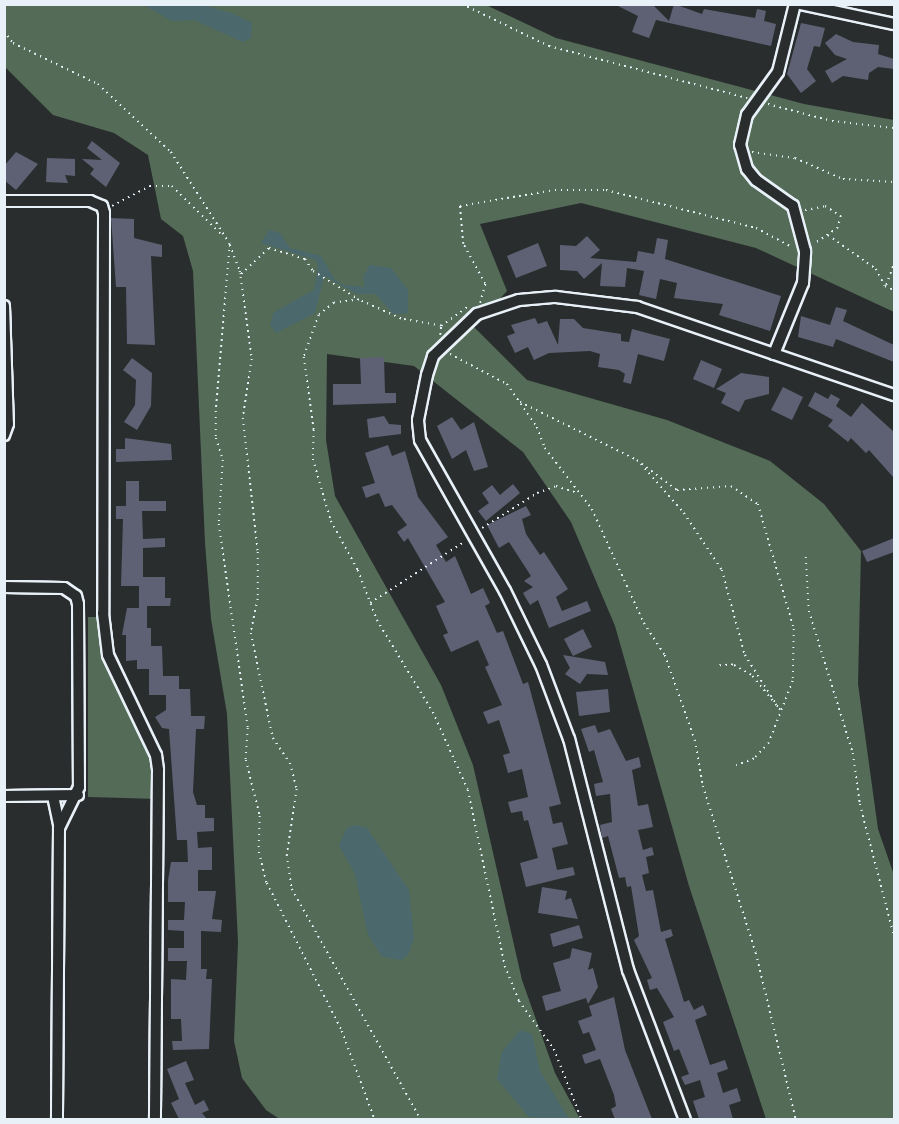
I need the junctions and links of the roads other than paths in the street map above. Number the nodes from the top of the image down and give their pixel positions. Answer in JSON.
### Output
{"nodes":[{"id":1,"x":795,"y":4,"type":"edge"},
{"id":2,"x":800,"y":4,"type":"edge"},
{"id":3,"x":894,"y":24,"type":"edge"},
{"id":4,"x":4,"y":201,"type":"edge"},
{"id":5,"x":4,"y":306,"type":"edge"},
{"id":6,"x":774,"y":354,"type":"junction"},
{"id":7,"x":894,"y":395,"type":"edge"},
{"id":8,"x":4,"y":435,"type":"edge"},
{"id":9,"x":4,"y":587,"type":"edge"},
{"id":10,"x":78,"y":795,"type":"junction"},
{"id":11,"x":4,"y":796,"type":"edge"},
{"id":12,"x":53,"y":796,"type":"junction"},
{"id":13,"x":59,"y":828,"type":"junction"},
{"id":14,"x":57,"y":1119,"type":"edge"},
{"id":15,"x":155,"y":1119,"type":"edge"},
{"id":16,"x":686,"y":1119,"type":"edge"}],
"edges":[{"from":1,"to":6,"type":"street"},
{"from":2,"to":3,"type":"street"},
{"from":4,"to":15,"type":"street"},
{"from":5,"to":8,"type":"street"},
{"from":6,"to":7,"type":"street"},
{"from":6,"to":16,"type":"street"},
{"from":9,"to":10,"type":"street"},
{"from":10,"to":12,"type":"street"},
{"from":10,"to":13,"type":"street"},
{"from":11,"to":12,"type":"street"},
{"from":12,"to":13,"type":"street"},
{"from":13,"to":14,"type":"street"}]}
